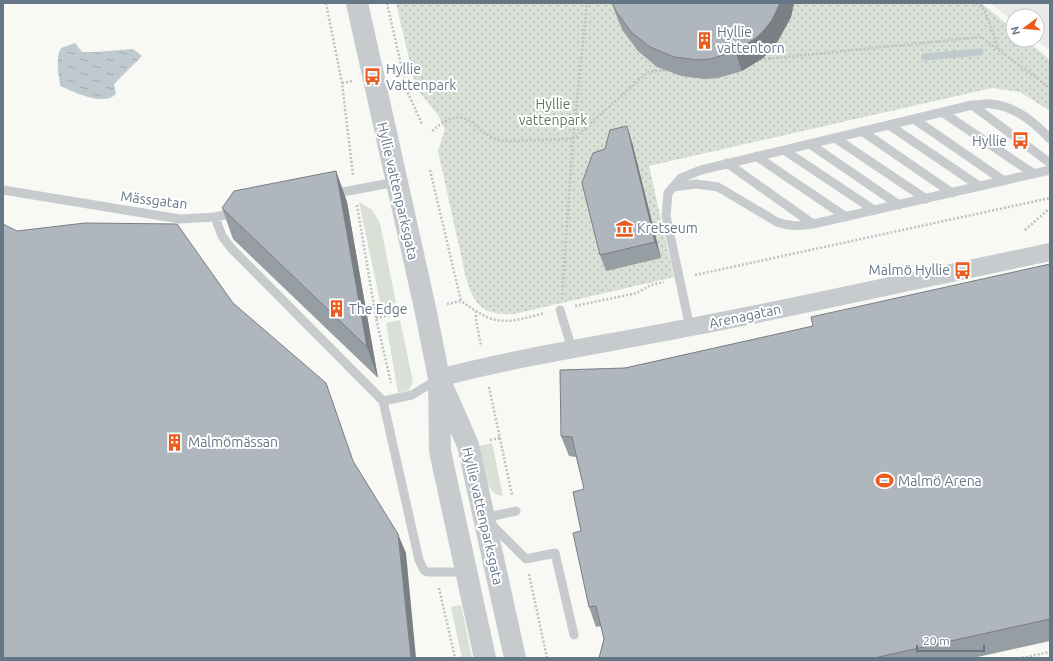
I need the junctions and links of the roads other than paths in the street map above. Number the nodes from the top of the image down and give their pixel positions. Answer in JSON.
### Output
{"nodes":[{"id":1,"x":357,"y":3,"type":"edge"},
{"id":2,"x":972,"y":105,"type":"junction"},
{"id":3,"x":942,"y":112,"type":"junction"},
{"id":4,"x":914,"y":119,"type":"junction"},
{"id":5,"x":889,"y":125,"type":"junction"},
{"id":6,"x":862,"y":131,"type":"junction"},
{"id":7,"x":834,"y":138,"type":"junction"},
{"id":8,"x":1050,"y":139,"type":"edge"},
{"id":9,"x":810,"y":144,"type":"junction"},
{"id":10,"x":784,"y":150,"type":"junction"},
{"id":11,"x":756,"y":156,"type":"junction"},
{"id":12,"x":727,"y":163,"type":"junction"},
{"id":13,"x":1050,"y":163,"type":"edge"},
{"id":14,"x":1050,"y":170,"type":"edge"},
{"id":15,"x":1034,"y":174,"type":"junction"},
{"id":16,"x":1004,"y":181,"type":"junction"},
{"id":17,"x":396,"y":182,"type":"junction"},
{"id":18,"x":979,"y":186,"type":"junction"},
{"id":19,"x":673,"y":187,"type":"junction"},
{"id":20,"x":3,"y":190,"type":"edge"},
{"id":21,"x":952,"y":193,"type":"junction"},
{"id":22,"x":324,"y":196,"type":"edge"},
{"id":23,"x":926,"y":199,"type":"junction"},
{"id":24,"x":899,"y":205,"type":"junction"},
{"id":25,"x":874,"y":210,"type":"junction"},
{"id":26,"x":246,"y":211,"type":"edge"},
{"id":27,"x":215,"y":217,"type":"junction"},
{"id":28,"x":846,"y":217,"type":"junction"},
{"id":29,"x":813,"y":224,"type":"junction"},
{"id":30,"x":1050,"y":252,"type":"edge"},
{"id":31,"x":560,"y":310,"type":"road end"},
{"id":32,"x":690,"y":328,"type":"junction"},
{"id":33,"x":572,"y":349,"type":"junction"},
{"id":34,"x":439,"y":378,"type":"junction"},
{"id":35,"x":383,"y":401,"type":"junction"},
{"id":36,"x":516,"y":511,"type":"road end"},
{"id":37,"x":484,"y":518,"type":"junction"},
{"id":38,"x":466,"y":572,"type":"junction"},
{"id":39,"x":574,"y":635,"type":"dead end"},
{"id":40,"x":485,"y":658,"type":"edge"},
{"id":41,"x":515,"y":658,"type":"edge"}],
"edges":[{"from":1,"to":17,"type":"street","name":"Hyllie vattenparksgata"},
{"from":2,"to":3,"type":"lane"},
{"from":2,"to":8,"type":"lane"},
{"from":2,"to":13,"type":"lane"},
{"from":3,"to":4,"type":"lane"},
{"from":3,"to":15,"type":"lane"},
{"from":4,"to":5,"type":"lane"},
{"from":4,"to":16,"type":"lane"},
{"from":5,"to":6,"type":"lane"},
{"from":5,"to":18,"type":"lane"},
{"from":6,"to":7,"type":"lane"},
{"from":6,"to":21,"type":"lane"},
{"from":7,"to":9,"type":"lane"},
{"from":7,"to":23,"type":"lane"},
{"from":9,"to":10,"type":"lane"},
{"from":9,"to":24,"type":"lane"},
{"from":10,"to":11,"type":"lane"},
{"from":10,"to":25,"type":"lane"},
{"from":11,"to":12,"type":"lane"},
{"from":11,"to":28,"type":"lane"},
{"from":12,"to":19,"type":"lane"},
{"from":12,"to":29,"type":"lane"},
{"from":14,"to":15,"type":"lane"},
{"from":15,"to":16,"type":"lane"},
{"from":16,"to":18,"type":"lane"},
{"from":17,"to":22,"type":"lane"},
{"from":17,"to":34,"type":"street","name":"Hyllie vattenparksgata"},
{"from":18,"to":21,"type":"lane"},
{"from":19,"to":29,"type":"lane"},
{"from":19,"to":32,"type":"lane"},
{"from":20,"to":27,"type":"lane","name":"Mässgatan"},
{"from":21,"to":23,"type":"lane"},
{"from":23,"to":24,"type":"lane"},
{"from":24,"to":25,"type":"lane"},
{"from":25,"to":28,"type":"lane"},
{"from":26,"to":27,"type":"lane","name":"Mässgatan"},
{"from":27,"to":35,"type":"lane"},
{"from":28,"to":29,"type":"lane"},
{"from":30,"to":32,"type":"street","name":"Arenagatan"},
{"from":31,"to":33,"type":"lane"},
{"from":32,"to":33,"type":"street","name":"Arenagatan"},
{"from":33,"to":34,"type":"street","name":"Arenagatan"},
{"from":34,"to":35,"type":"lane"},
{"from":34,"to":37,"type":"street","name":"Hyllie vattenparksgata"},
{"from":34,"to":38,"type":"street","name":"Hyllie vattenparksgata"},
{"from":35,"to":38,"type":"lane"},
{"from":36,"to":37,"type":"lane"},
{"from":37,"to":39,"type":"lane"},
{"from":37,"to":41,"type":"street","name":"Hyllie vattenparksgata"},
{"from":38,"to":40,"type":"street","name":"Hyllie vattenparksgata"}]}
